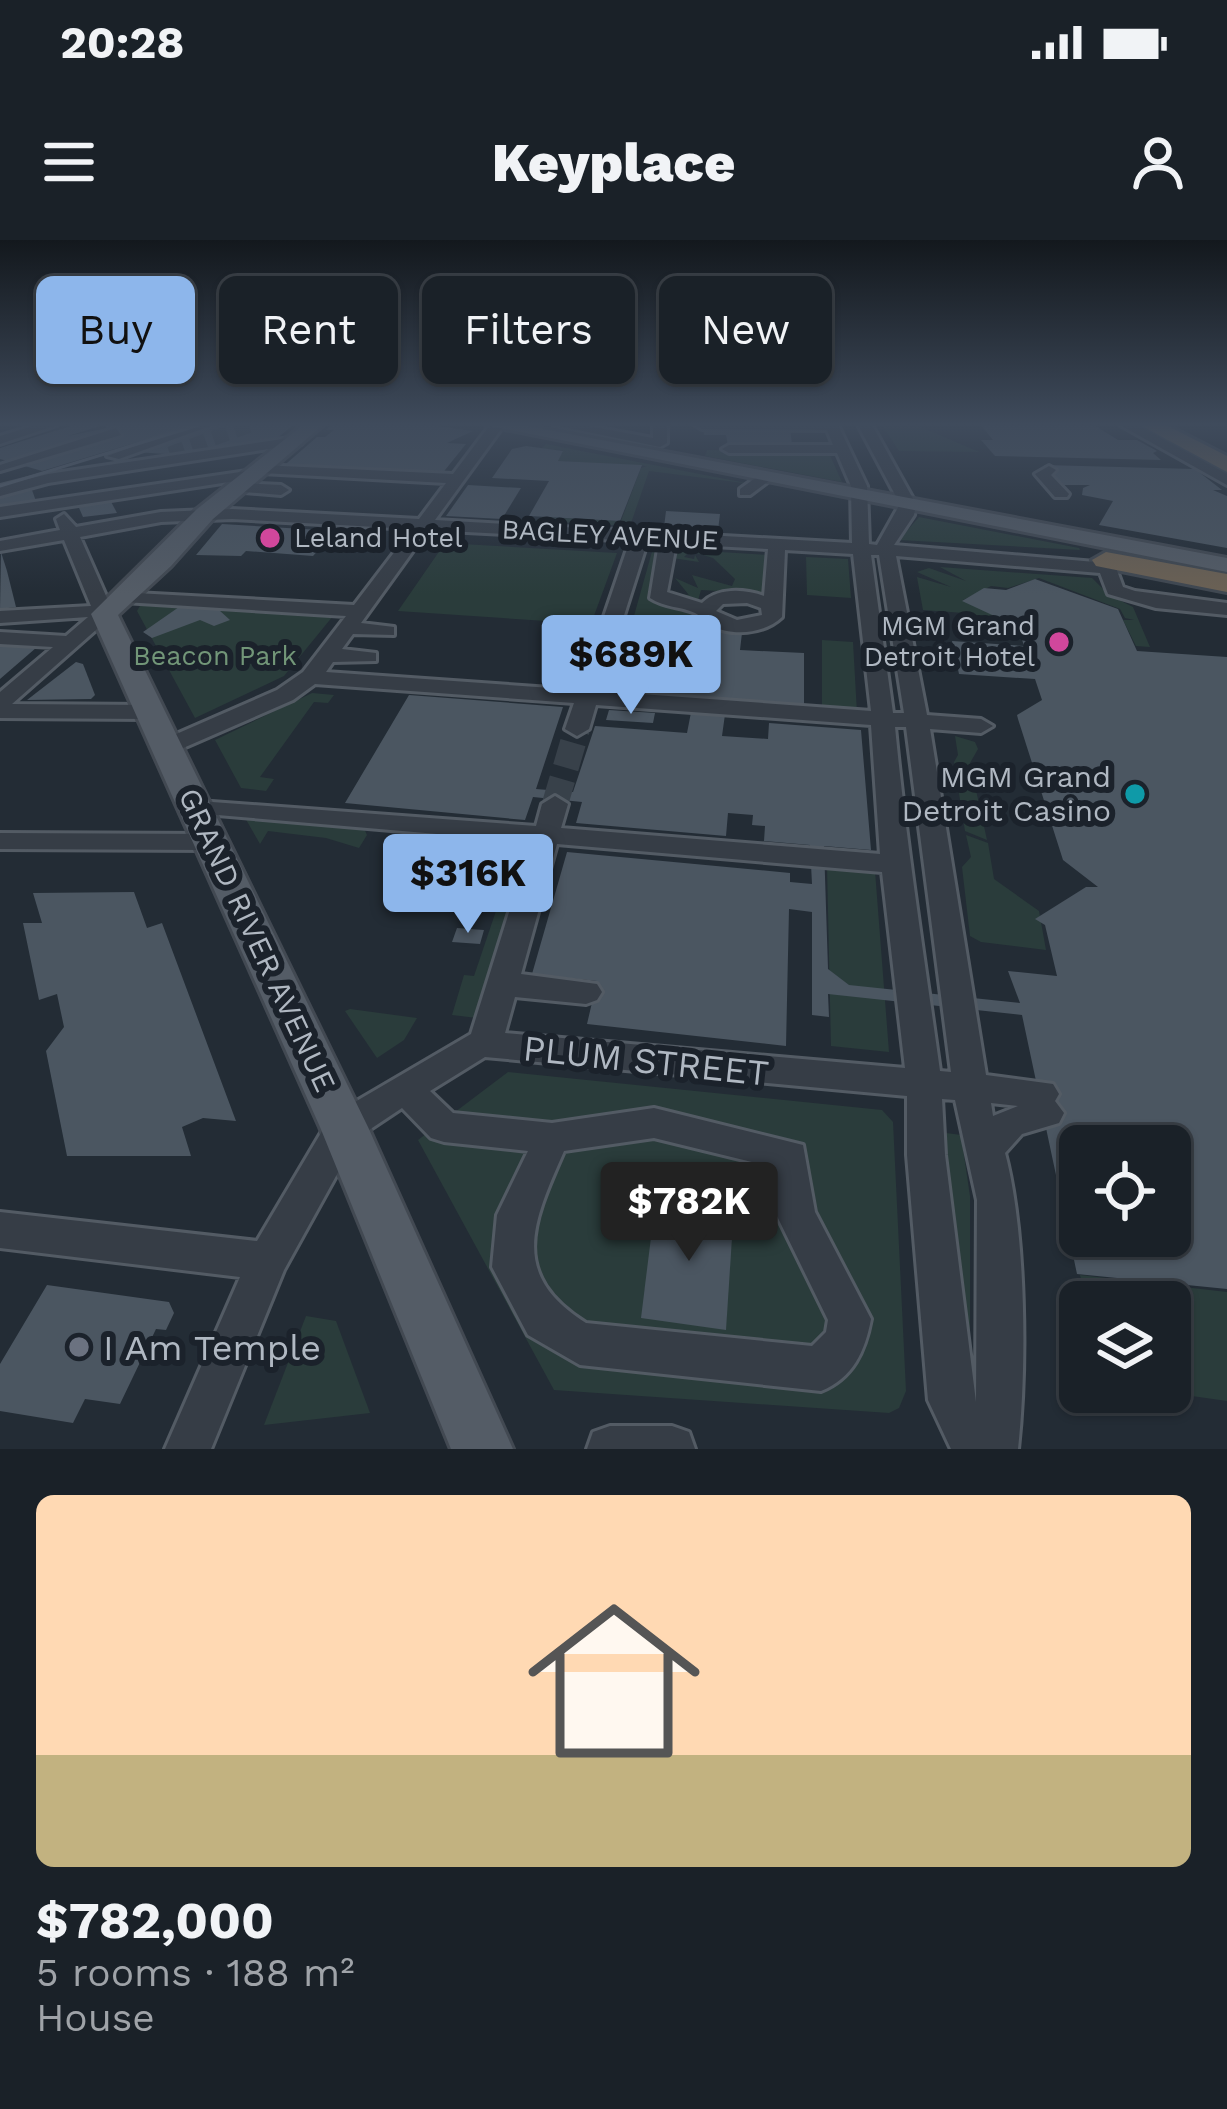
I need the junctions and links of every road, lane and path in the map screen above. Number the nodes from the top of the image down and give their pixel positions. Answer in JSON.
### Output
{"nodes":[{"id":1,"x":38,"y":481,"type":"edge"},
{"id":2,"x":49,"y":481,"type":"edge"},
{"id":3,"x":229,"y":481,"type":"edge"},
{"id":4,"x":246,"y":481,"type":"edge"},
{"id":5,"x":258,"y":481,"type":"edge"},
{"id":6,"x":456,"y":481,"type":"edge"},
{"id":7,"x":760,"y":481,"type":"edge"},
{"id":8,"x":789,"y":481,"type":"edge"},
{"id":9,"x":854,"y":481,"type":"edge"},
{"id":10,"x":895,"y":481,"type":"edge"},
{"id":11,"x":1049,"y":481,"type":"edge"},
{"id":12,"x":282,"y":488,"type":"dead end"},
{"id":13,"x":0,"y":491,"type":"edge"},
{"id":14,"x":745,"y":492,"type":"dead end"},
{"id":15,"x":1061,"y":494,"type":"dead end"},
{"id":16,"x":859,"y":495,"type":"junction"},
{"id":17,"x":57,"y":502,"type":"junction"},
{"id":18,"x":908,"y":504,"type":"junction"},
{"id":19,"x":0,"y":512,"type":"edge"},
{"id":20,"x":205,"y":514,"type":"junction"},
{"id":21,"x":424,"y":525,"type":"junction"},
{"id":22,"x":70,"y":534,"type":"junction"},
{"id":23,"x":669,"y":538,"type":"junction"},
{"id":24,"x":777,"y":544,"type":"junction"},
{"id":25,"x":0,"y":546,"type":"edge"},
{"id":26,"x":637,"y":546,"type":"dead end"},
{"id":27,"x":862,"y":549,"type":"junction"},
{"id":28,"x":889,"y":550,"type":"junction"},
{"id":29,"x":1107,"y":564,"type":"junction"},
{"id":30,"x":1227,"y":565,"type":"edge"},
{"id":31,"x":1227,"y":587,"type":"edge"},
{"id":32,"x":114,"y":605,"type":"junction"},
{"id":33,"x":705,"y":608,"type":"junction"},
{"id":34,"x":1227,"y":609,"type":"edge"},
{"id":35,"x":773,"y":612,"type":"junction"},
{"id":36,"x":0,"y":617,"type":"edge"},
{"id":37,"x":354,"y":620,"type":"junction"},
{"id":38,"x":870,"y":623,"type":"junction"},
{"id":39,"x":901,"y":627,"type":"junction"},
{"id":40,"x":387,"y":631,"type":"dead end"},
{"id":41,"x":0,"y":638,"type":"edge"},
{"id":42,"x":71,"y":642,"type":"junction"},
{"id":43,"x":328,"y":655,"type":"junction"},
{"id":44,"x":369,"y":657,"type":"dead end"},
{"id":45,"x":311,"y":677,"type":"junction"},
{"id":46,"x":587,"y":698,"type":"junction"},
{"id":47,"x":0,"y":707,"type":"edge"},
{"id":48,"x":150,"y":712,"type":"junction"},
{"id":49,"x":883,"y":719,"type":"junction"},
{"id":50,"x":917,"y":721,"type":"junction"},
{"id":51,"x":981,"y":726,"type":"dead end"},
{"id":52,"x":577,"y":729,"type":"tunnel mouth"},
{"id":53,"x":166,"y":747,"type":"junction"},
{"id":54,"x":883,"y":749,"type":"junction"},
{"id":55,"x":924,"y":758,"type":"junction"},
{"id":56,"x":890,"y":817,"type":"junction"},
{"id":57,"x":550,"y":819,"type":"junction"},
{"id":58,"x":202,"y":824,"type":"junction"},
{"id":59,"x":935,"y":825,"type":"junction"},
{"id":60,"x":0,"y":841,"type":"edge"},
{"id":61,"x":894,"y":864,"type":"junction"},
{"id":62,"x":503,"y":984,"type":"junction"},
{"id":63,"x":586,"y":992,"type":"dead end"},
{"id":64,"x":485,"y":1044,"type":"junction"},
{"id":65,"x":924,"y":1085,"type":"junction"},
{"id":66,"x":404,"y":1088,"type":"junction"},
{"id":67,"x":971,"y":1088,"type":"junction"},
{"id":68,"x":344,"y":1127,"type":"junction"},
{"id":69,"x":552,"y":1138,"type":"junction"},
{"id":70,"x":987,"y":1147,"type":"junction"},
{"id":71,"x":0,"y":1230,"type":"edge"},
{"id":72,"x":267,"y":1262,"type":"junction"},
{"id":73,"x":188,"y":1449,"type":"edge"},
{"id":74,"x":482,"y":1449,"type":"edge"},
{"id":75,"x":610,"y":1449,"type":"edge"},
{"id":76,"x":672,"y":1449,"type":"edge"},
{"id":77,"x":976,"y":1449,"type":"edge"},
{"id":78,"x":995,"y":1449,"type":"edge"}],
"edges":[{"from":1,"to":13,"type":"street"},
{"from":2,"to":17,"type":"street","name":"GRAND RIVER AVENUE"},
{"from":3,"to":17,"type":"street"},
{"from":4,"to":20,"type":"main road"},
{"from":5,"to":12,"type":"street"},
{"from":6,"to":21,"type":"street"},
{"from":7,"to":14,"type":"street"},
{"from":8,"to":16,"type":"main road"},
{"from":9,"to":16,"type":"street"},
{"from":10,"to":18,"type":"street"},
{"from":11,"to":15,"type":"street"},
{"from":16,"to":18,"type":"main road"},
{"from":16,"to":27,"type":"street"},
{"from":17,"to":19,"type":"street"},
{"from":17,"to":22,"type":"street","name":"GRAND RIVER AVENUE"},
{"from":18,"to":28,"type":"street"},
{"from":18,"to":30,"type":"main road"},
{"from":20,"to":21,"type":"street","name":"BAGLEY AVENUE"},
{"from":20,"to":22,"type":"street","name":"BAGLEY AVENUE"},
{"from":20,"to":32,"type":"main road"},
{"from":21,"to":23,"type":"street","name":"BAGLEY AVENUE"},
{"from":21,"to":37,"type":"street"},
{"from":22,"to":25,"type":"street","name":"BAGLEY AVENUE"},
{"from":22,"to":32,"type":"street","name":"GRAND RIVER AVENUE"},
{"from":23,"to":24,"type":"street","name":"BAGLEY AVENUE"},
{"from":23,"to":33,"type":"street"},
{"from":24,"to":27,"type":"street","name":"BAGLEY AVENUE"},
{"from":24,"to":35,"type":"street"},
{"from":26,"to":46,"type":"street"},
{"from":27,"to":28,"type":"street","name":"BAGLEY AVENUE"},
{"from":27,"to":38,"type":"street"},
{"from":28,"to":29,"type":"street","name":"BAGLEY AVENUE"},
{"from":28,"to":39,"type":"street"},
{"from":29,"to":31,"type":"highway"},
{"from":29,"to":34,"type":"street"},
{"from":32,"to":36,"type":"street"},
{"from":32,"to":37,"type":"street"},
{"from":32,"to":42,"type":"street"},
{"from":32,"to":48,"type":"main road","name":"GRAND RIVER AVENUE"},
{"from":33,"to":35,"type":"street"},
{"from":33,"to":35,"type":"street"},
{"from":37,"to":40,"type":"street"},
{"from":37,"to":43,"type":"street"},
{"from":38,"to":39,"type":"street"},
{"from":38,"to":49,"type":"street"},
{"from":39,"to":50,"type":"street"},
{"from":41,"to":42,"type":"street"},
{"from":42,"to":47,"type":"street"},
{"from":43,"to":44,"type":"street"},
{"from":43,"to":45,"type":"street"},
{"from":45,"to":46,"type":"street"},
{"from":45,"to":53,"type":"street"},
{"from":46,"to":49,"type":"street"},
{"from":46,"to":52,"type":"street"},
{"from":47,"to":48,"type":"street"},
{"from":48,"to":53,"type":"main road","name":"GRAND RIVER AVENUE"},
{"from":49,"to":50,"type":"street"},
{"from":49,"to":54,"type":"street"},
{"from":50,"to":51,"type":"street"},
{"from":50,"to":55,"type":"street"},
{"from":53,"to":58,"type":"main road","name":"GRAND RIVER AVENUE"},
{"from":54,"to":55,"type":"street"},
{"from":54,"to":56,"type":"street"},
{"from":55,"to":59,"type":"street"},
{"from":56,"to":59,"type":"street"},
{"from":56,"to":61,"type":"street"},
{"from":57,"to":58,"type":"street"},
{"from":57,"to":61,"type":"street"},
{"from":57,"to":62,"type":"street"},
{"from":58,"to":60,"type":"street"},
{"from":58,"to":68,"type":"main road","name":"GRAND RIVER AVENUE"},
{"from":59,"to":67,"type":"street"},
{"from":61,"to":65,"type":"street"},
{"from":62,"to":63,"type":"street"},
{"from":62,"to":64,"type":"street"},
{"from":64,"to":65,"type":"street","name":"PLUM STREET"},
{"from":64,"to":66,"type":"street","name":"PLUM STREET"},
{"from":65,"to":67,"type":"street","name":"PLUM STREET"},
{"from":65,"to":77,"type":"street"},
{"from":66,"to":68,"type":"street","name":"PLUM STREET"},
{"from":66,"to":69,"type":"street"},
{"from":67,"to":70,"type":"street"},
{"from":67,"to":70,"type":"street","name":"PLUM STREET"},
{"from":68,"to":72,"type":"street"},
{"from":68,"to":74,"type":"main road","name":"GRAND RIVER AVENUE"},
{"from":69,"to":69,"type":"street"},
{"from":70,"to":78,"type":"street"},
{"from":71,"to":72,"type":"street"},
{"from":72,"to":73,"type":"street"},
{"from":75,"to":76,"type":"street"}]}
